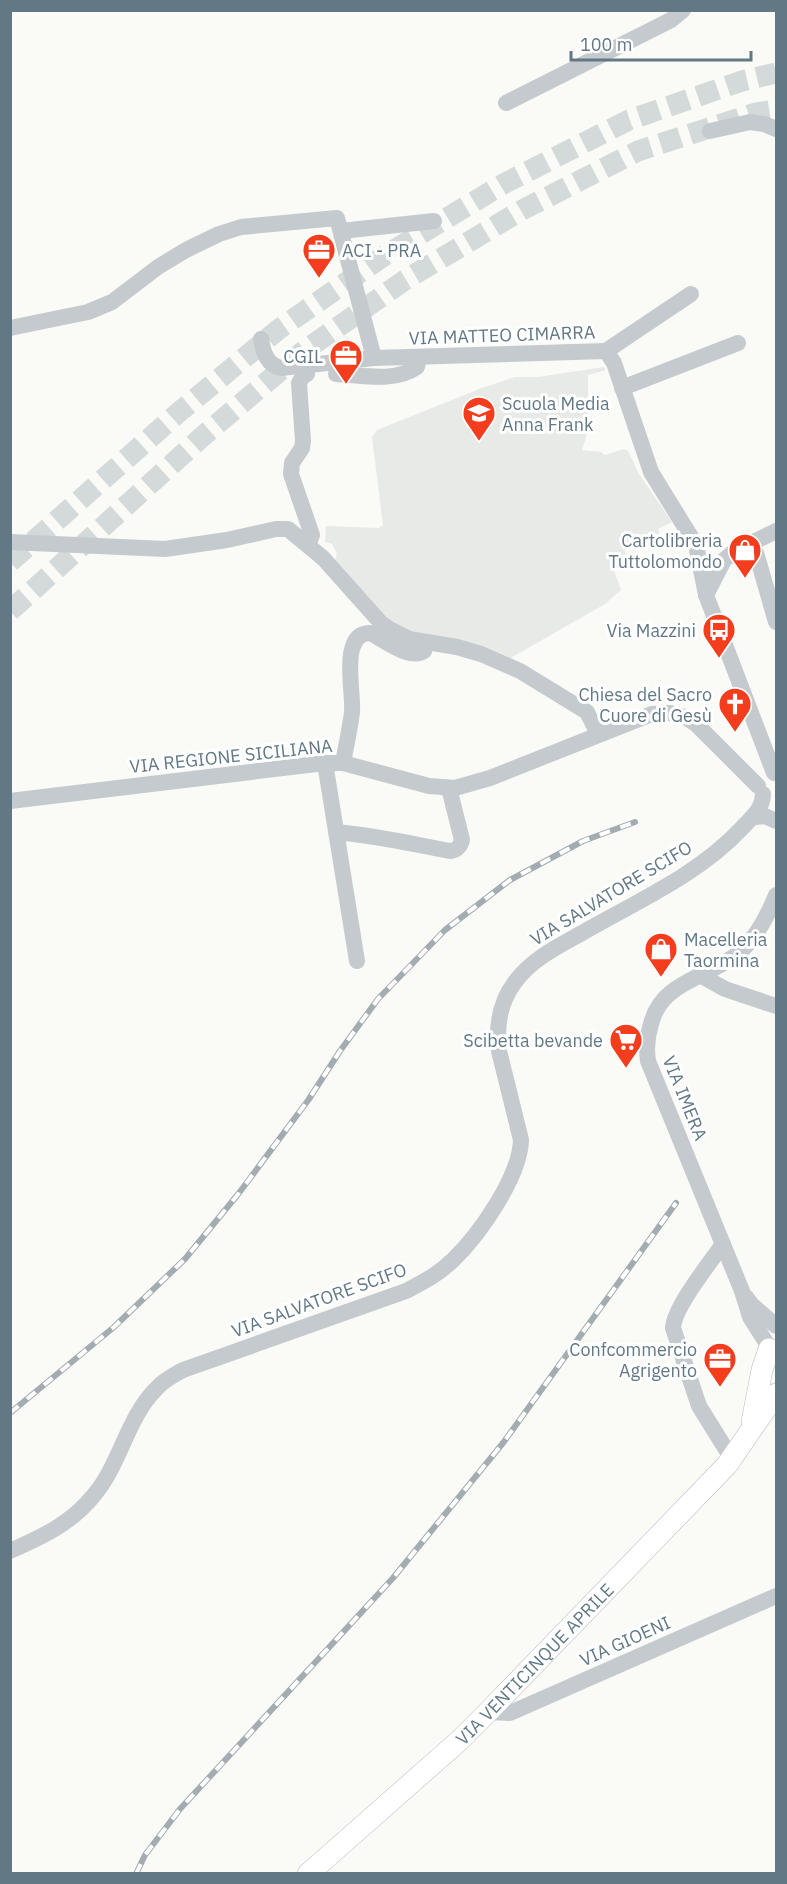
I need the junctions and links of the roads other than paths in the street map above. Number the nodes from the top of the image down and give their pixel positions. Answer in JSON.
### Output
{"nodes":[{"id":1,"x":683,"y":10,"type":"edge"},
{"id":2,"x":506,"y":103,"type":"dead end"},
{"id":3,"x":777,"y":129,"type":"edge"},
{"id":4,"x":710,"y":131,"type":"dead end"},
{"id":5,"x":434,"y":221,"type":"dead end"},
{"id":6,"x":341,"y":231,"type":"junction"},
{"id":7,"x":691,"y":294,"type":"dead end"},
{"id":8,"x":10,"y":328,"type":"edge"},
{"id":9,"x":261,"y":339,"type":"dead end"},
{"id":10,"x":738,"y":343,"type":"dead end"},
{"id":11,"x":606,"y":351,"type":"junction"},
{"id":12,"x":419,"y":357,"type":"junction"},
{"id":13,"x":374,"y":358,"type":"junction"},
{"id":14,"x":622,"y":388,"type":"junction"},
{"id":15,"x":777,"y":531,"type":"edge"},
{"id":16,"x":10,"y":542,"type":"edge"},
{"id":17,"x":752,"y":543,"type":"junction"},
{"id":18,"x":308,"y":545,"type":"junction"},
{"id":19,"x":706,"y":595,"type":"junction"},
{"id":20,"x":777,"y":621,"type":"edge"},
{"id":21,"x":427,"y":642,"type":"junction"},
{"id":22,"x":598,"y":734,"type":"junction"},
{"id":23,"x":325,"y":763,"type":"junction"},
{"id":24,"x":343,"y":763,"type":"junction"},
{"id":25,"x":770,"y":781,"type":"edge"},
{"id":26,"x":449,"y":788,"type":"junction"},
{"id":27,"x":10,"y":801,"type":"edge"},
{"id":28,"x":752,"y":818,"type":"junction"},
{"id":29,"x":777,"y":821,"type":"edge"},
{"id":30,"x":336,"y":832,"type":"junction"},
{"id":31,"x":777,"y":895,"type":"edge"},
{"id":32,"x":357,"y":961,"type":"dead end"},
{"id":33,"x":700,"y":975,"type":"junction"},
{"id":34,"x":777,"y":1006,"type":"edge"},
{"id":35,"x":723,"y":1244,"type":"junction"},
{"id":36,"x":742,"y":1292,"type":"junction"},
{"id":37,"x":777,"y":1326,"type":"edge"},
{"id":38,"x":773,"y":1348,"type":"edge"},
{"id":39,"x":777,"y":1394,"type":"edge"},
{"id":40,"x":745,"y":1439,"type":"junction"},
{"id":41,"x":732,"y":1459,"type":"junction"},
{"id":42,"x":10,"y":1551,"type":"edge"},
{"id":43,"x":777,"y":1596,"type":"edge"},
{"id":44,"x":488,"y":1712,"type":"junction"},
{"id":45,"x":308,"y":1874,"type":"edge"}],
"edges":[{"from":1,"to":2,"type":"street"},
{"from":3,"to":4,"type":"street"},
{"from":5,"to":6,"type":"street"},
{"from":6,"to":8,"type":"street"},
{"from":6,"to":13,"type":"street"},
{"from":7,"to":11,"type":"street"},
{"from":9,"to":13,"type":"street","name":"VIA MATTEO CIMARRA"},
{"from":10,"to":14,"type":"street"},
{"from":11,"to":12,"type":"street","name":"VIA MATTEO CIMARRA"},
{"from":11,"to":14,"type":"street","name":"VIA MATTEO CIMARRA"},
{"from":12,"to":13,"type":"street","name":"VIA MATTEO CIMARRA"},
{"from":12,"to":18,"type":"street"},
{"from":14,"to":19,"type":"street","name":"VIA MATTEO CIMARRA"},
{"from":15,"to":17,"type":"street"},
{"from":16,"to":18,"type":"street"},
{"from":17,"to":19,"type":"street"},
{"from":17,"to":20,"type":"street"},
{"from":18,"to":21,"type":"street"},
{"from":19,"to":25,"type":"street","name":"VIA MATTEO CIMARRA"},
{"from":21,"to":22,"type":"street"},
{"from":21,"to":24,"type":"street"},
{"from":22,"to":25,"type":"street","name":"VIA REGIONE SICILIANA"},
{"from":22,"to":26,"type":"street","name":"VIA REGIONE SICILIANA"},
{"from":23,"to":24,"type":"street","name":"VIA REGIONE SICILIANA"},
{"from":23,"to":27,"type":"street","name":"VIA REGIONE SICILIANA"},
{"from":23,"to":30,"type":"street"},
{"from":24,"to":26,"type":"street","name":"VIA REGIONE SICILIANA"},
{"from":25,"to":28,"type":"street","name":"VIA SALVATORE SCIFO"},
{"from":26,"to":30,"type":"street"},
{"from":28,"to":29,"type":"street"},
{"from":28,"to":42,"type":"street","name":"VIA SALVATORE SCIFO"},
{"from":30,"to":32,"type":"street"},
{"from":31,"to":33,"type":"street","name":"VIA IMERA"},
{"from":33,"to":34,"type":"street"},
{"from":33,"to":35,"type":"street","name":"VIA IMERA"},
{"from":35,"to":36,"type":"street","name":"VIA IMERA"},
{"from":35,"to":41,"type":"street"},
{"from":36,"to":37,"type":"street"},
{"from":36,"to":38,"type":"street","name":"VIA IMERA"},
{"from":38,"to":40,"type":"main road","name":"VIA VENTICINQUE APRILE"},
{"from":39,"to":40,"type":"main road","name":"VIA VENTICINQUE APRILE"},
{"from":40,"to":41,"type":"main road","name":"VIA VENTICINQUE APRILE"},
{"from":41,"to":44,"type":"main road","name":"VIA VENTICINQUE APRILE"},
{"from":43,"to":44,"type":"street","name":"VIA GIOENI"},
{"from":44,"to":45,"type":"main road","name":"VIA VENTICINQUE APRILE"}]}
